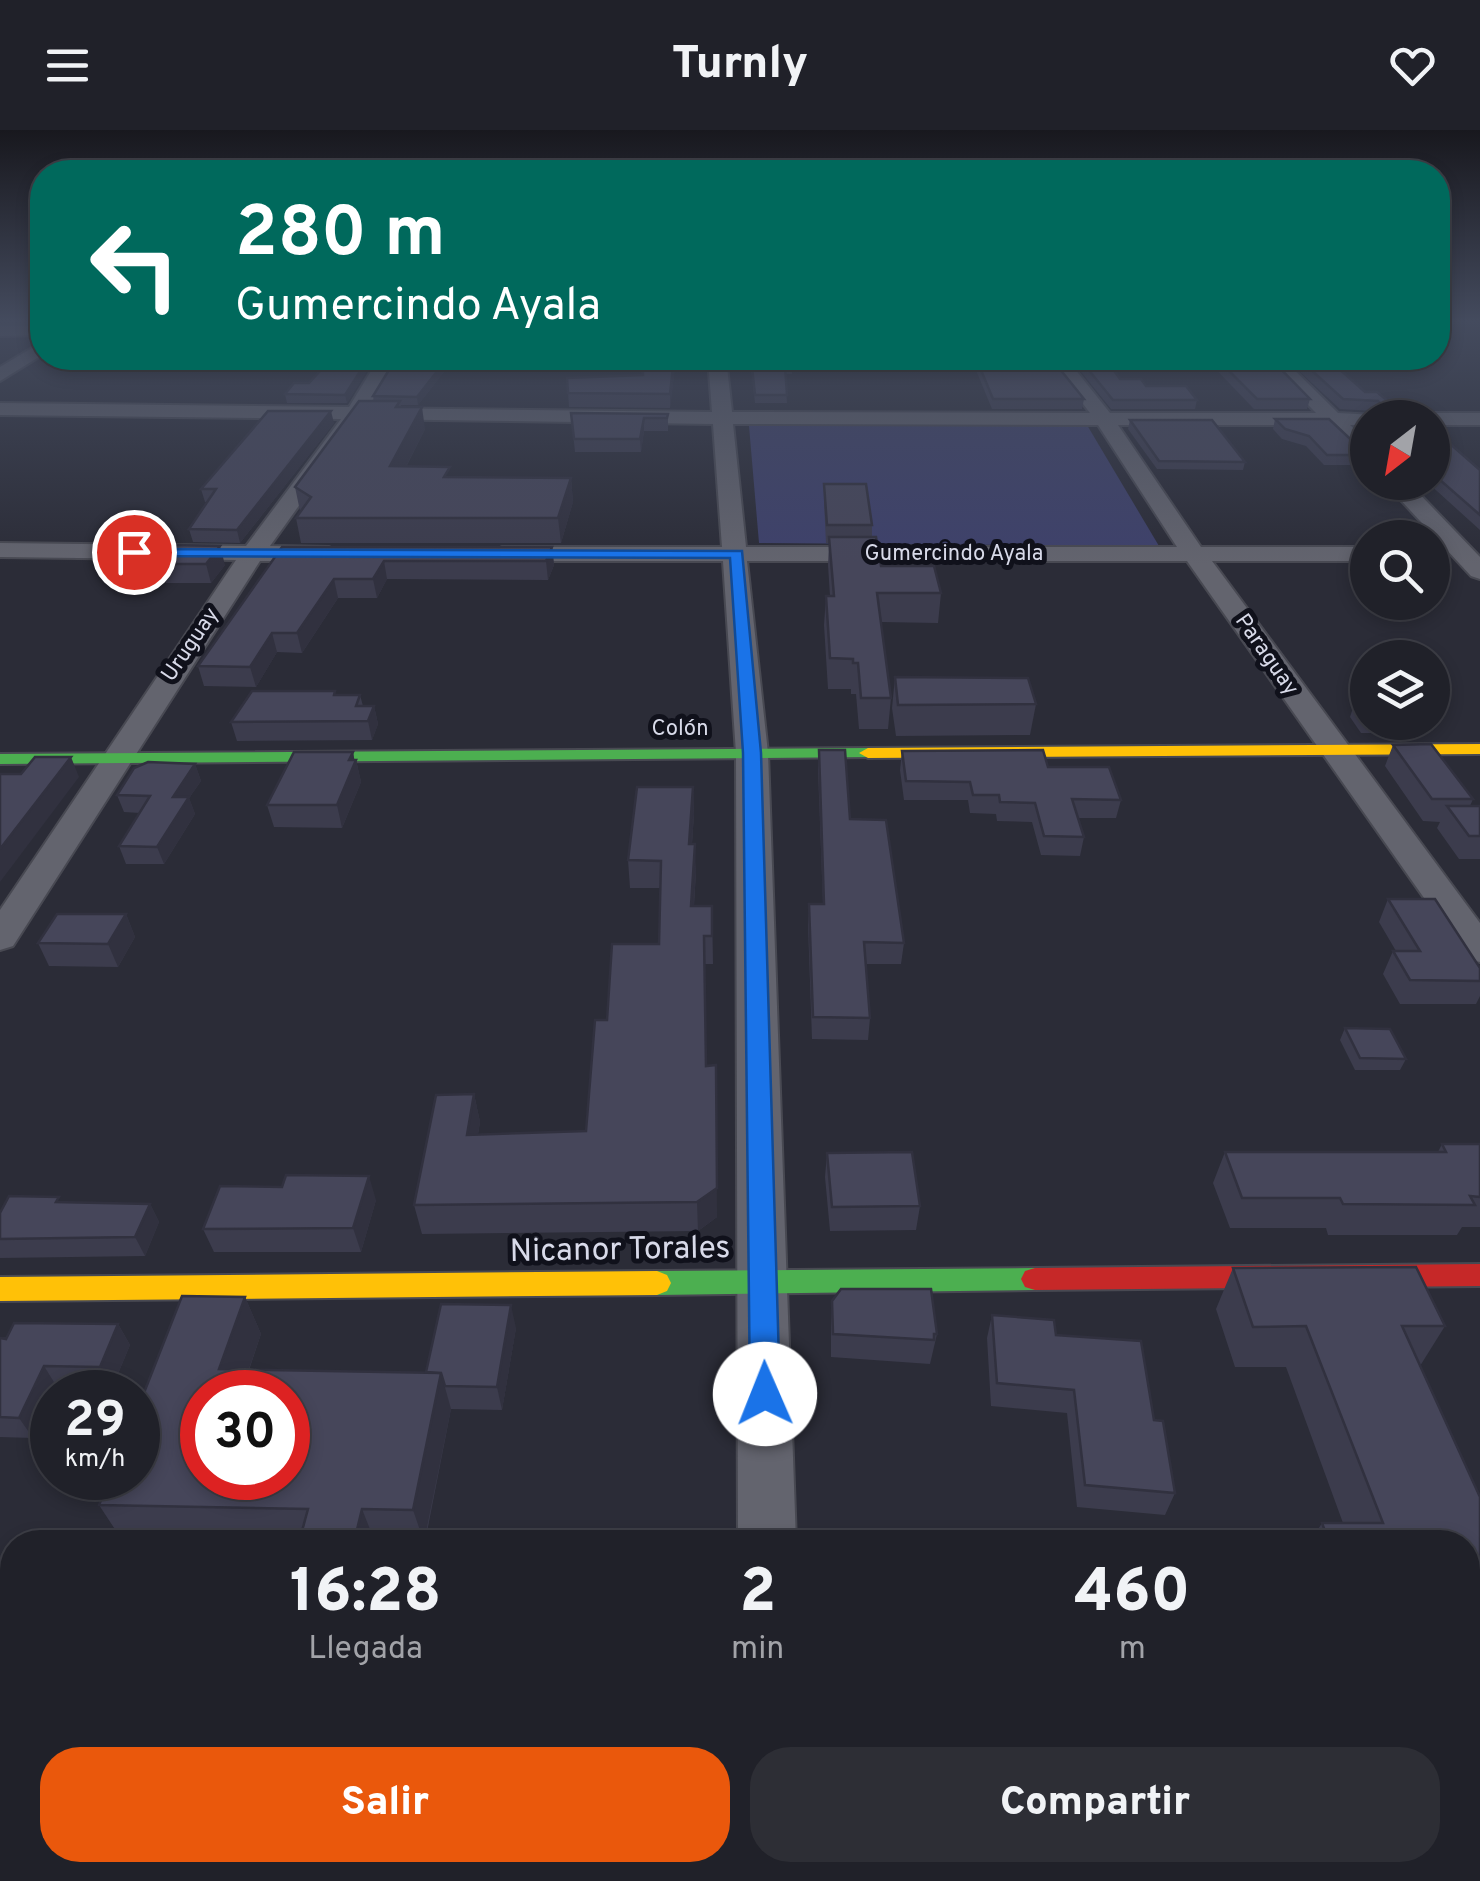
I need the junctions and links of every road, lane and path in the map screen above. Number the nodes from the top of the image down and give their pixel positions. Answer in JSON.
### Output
{"nodes":[{"id":1,"x":363,"y":401,"type":"edge"},
{"id":2,"x":722,"y":401,"type":"edge"},
{"id":3,"x":1090,"y":401,"type":"edge"},
{"id":4,"x":1315,"y":401,"type":"edge"},
{"id":5,"x":0,"y":409,"type":"edge"},
{"id":6,"x":354,"y":415,"type":"junction"},
{"id":7,"x":724,"y":418,"type":"junction"},
{"id":8,"x":1104,"y":418,"type":"junction"},
{"id":9,"x":1333,"y":418,"type":"junction"},
{"id":10,"x":1350,"y":418,"type":"edge"},
{"id":11,"x":1450,"y":419,"type":"edge"},
{"id":12,"x":1480,"y":419,"type":"edge"},
{"id":13,"x":1350,"y":435,"type":"edge"},
{"id":14,"x":1412,"y":500,"type":"edge"},
{"id":15,"x":0,"y":550,"type":"edge"},
{"id":16,"x":252,"y":554,"type":"junction"},
{"id":17,"x":349,"y":554,"type":"edge"},
{"id":18,"x":485,"y":554,"type":"edge"},
{"id":19,"x":737,"y":554,"type":"junction"},
{"id":20,"x":1194,"y":554,"type":"junction"},
{"id":21,"x":1350,"y":554,"type":"edge"},
{"id":22,"x":1474,"y":560,"type":"edge"},
{"id":23,"x":1332,"y":748,"type":"junction"},
{"id":24,"x":1480,"y":749,"type":"edge"},
{"id":25,"x":752,"y":753,"type":"junction"},
{"id":26,"x":115,"y":758,"type":"junction"},
{"id":27,"x":0,"y":759,"type":"edge"},
{"id":28,"x":0,"y":938,"type":"edge"},
{"id":29,"x":1480,"y":950,"type":"edge"},
{"id":30,"x":1480,"y":1276,"type":"edge"},
{"id":31,"x":763,"y":1282,"type":"junction"},
{"id":32,"x":0,"y":1289,"type":"edge"},
{"id":33,"x":767,"y":1530,"type":"edge"}],
"edges":[{"from":1,"to":6,"type":"street","name":"Uruguay"},
{"from":2,"to":7,"type":"street"},
{"from":3,"to":8,"type":"street","name":"Paraguay"},
{"from":4,"to":9,"type":"street"},
{"from":5,"to":6,"type":"street"},
{"from":6,"to":7,"type":"street"},
{"from":6,"to":16,"type":"street","name":"Uruguay"},
{"from":7,"to":8,"type":"street"},
{"from":7,"to":19,"type":"street"},
{"from":8,"to":9,"type":"street"},
{"from":8,"to":20,"type":"street","name":"Paraguay"},
{"from":9,"to":10,"type":"street"},
{"from":9,"to":13,"type":"street"},
{"from":11,"to":12,"type":"street"},
{"from":14,"to":22,"type":"street"},
{"from":15,"to":16,"type":"street"},
{"from":16,"to":17,"type":"street"},
{"from":16,"to":26,"type":"street","name":"Uruguay"},
{"from":18,"to":19,"type":"street","name":"Gumercindo Ayala"},
{"from":19,"to":20,"type":"street","name":"Gumercindo Ayala"},
{"from":19,"to":25,"type":"street"},
{"from":20,"to":21,"type":"street","name":"Gumercindo Ayala"},
{"from":20,"to":23,"type":"street","name":"Paraguay"},
{"from":23,"to":24,"type":"street","name":"Colón"},
{"from":23,"to":25,"type":"street","name":"Colón"},
{"from":23,"to":29,"type":"street","name":"Paraguay"},
{"from":25,"to":26,"type":"street","name":"Colón"},
{"from":25,"to":31,"type":"street"},
{"from":26,"to":27,"type":"street","name":"Colón"},
{"from":26,"to":28,"type":"street","name":"Uruguay"},
{"from":30,"to":31,"type":"street","name":"Nicanor Torales"},
{"from":31,"to":32,"type":"street","name":"Nicanor Torales"},
{"from":31,"to":33,"type":"street"}]}
